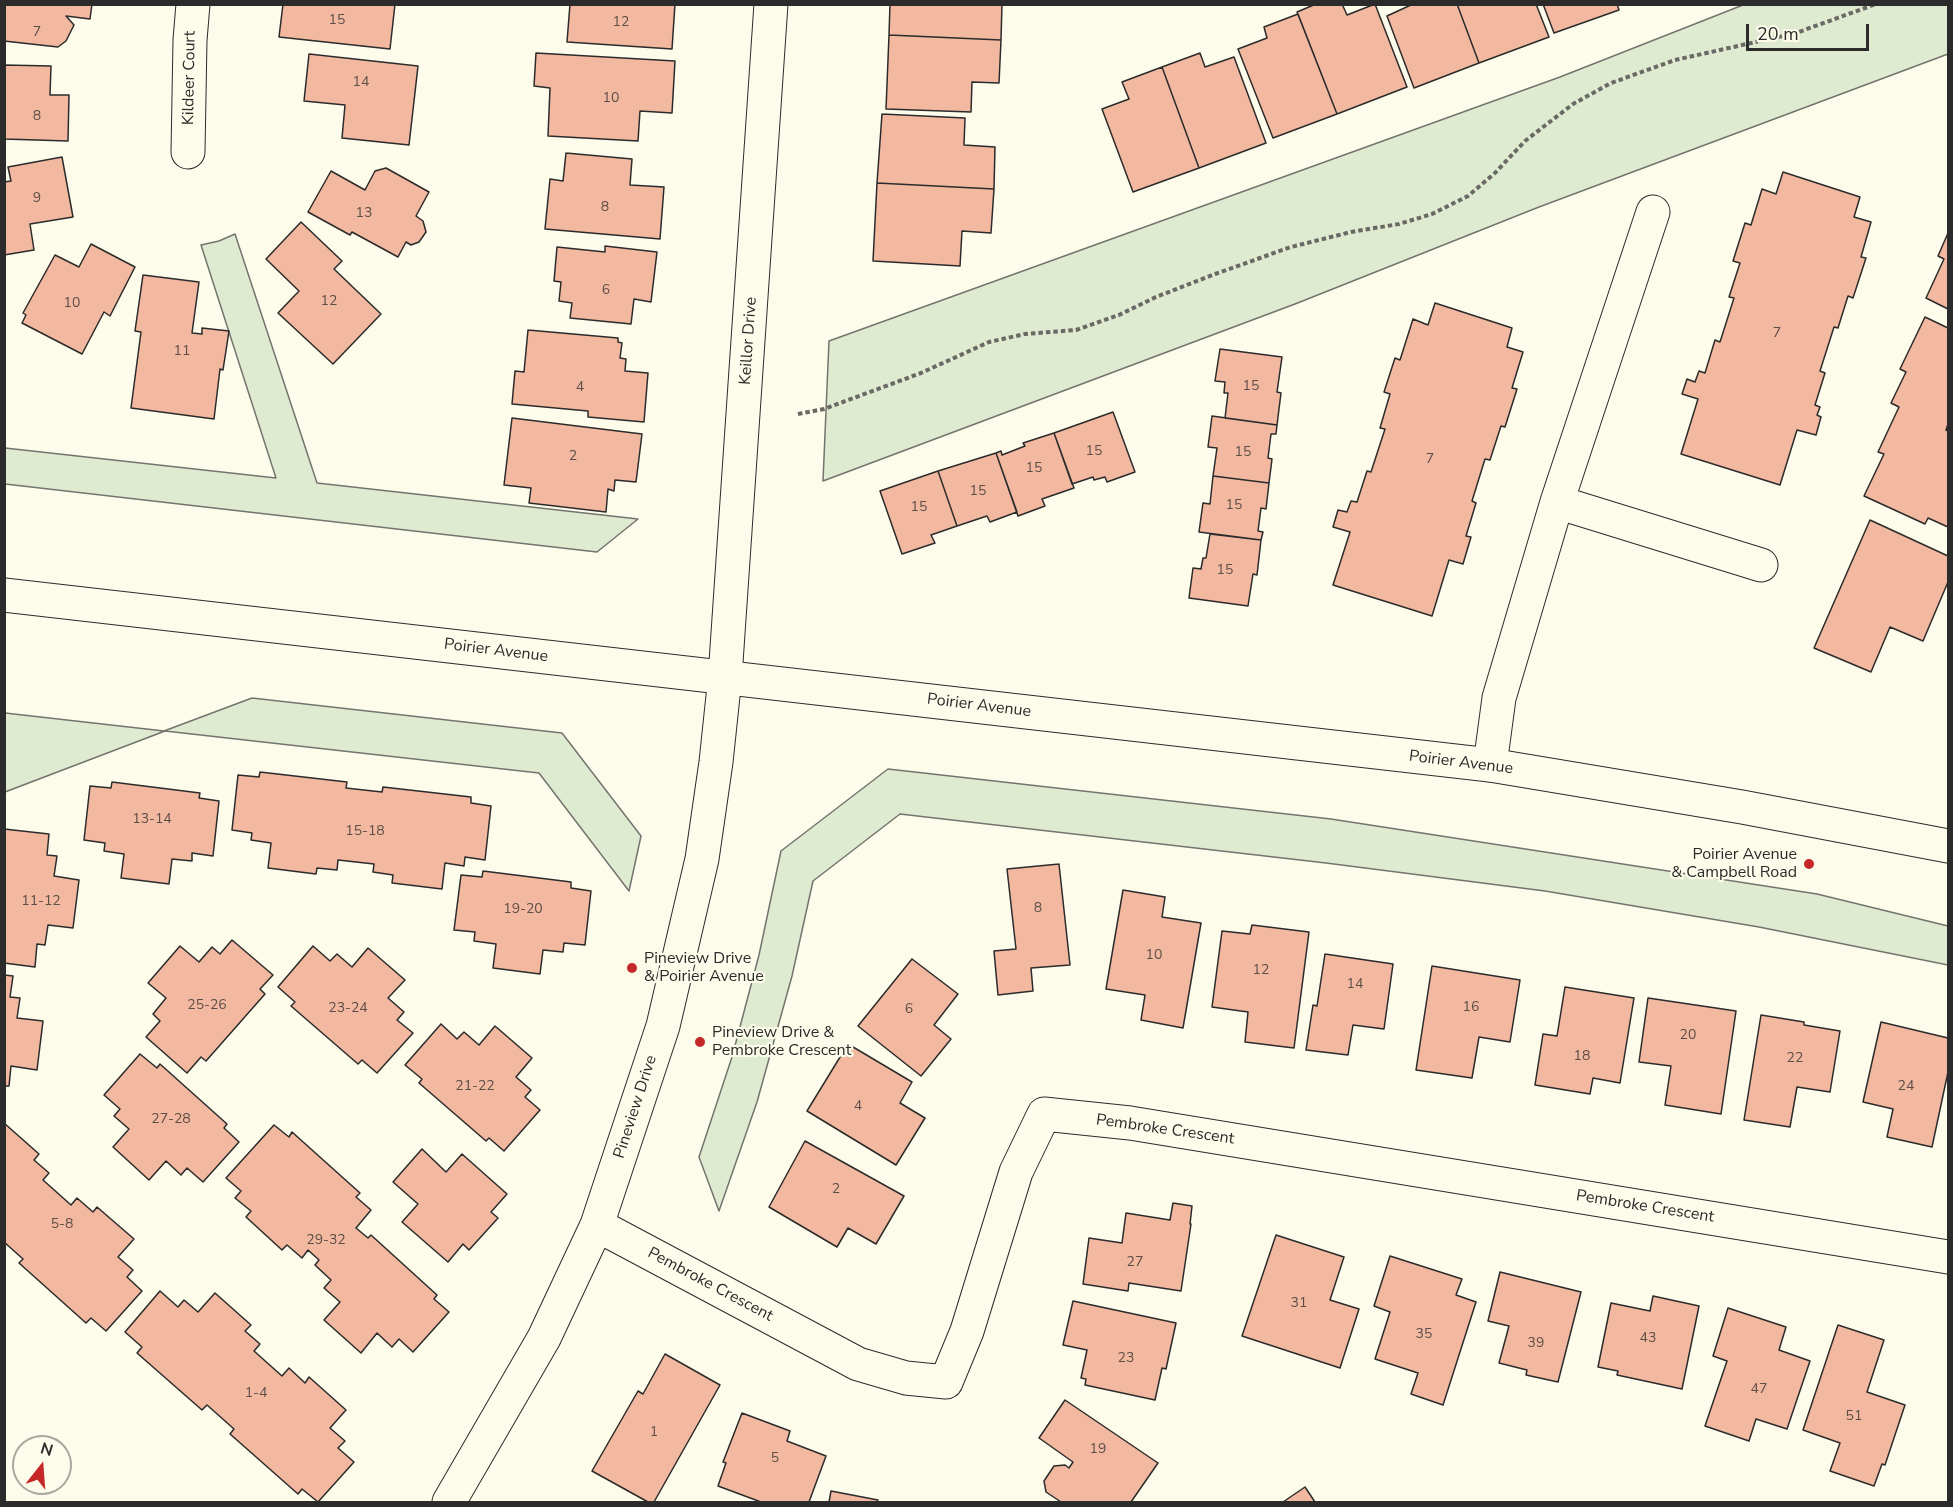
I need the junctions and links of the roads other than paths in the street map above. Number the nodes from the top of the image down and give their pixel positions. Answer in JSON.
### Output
{"nodes":[{"id":1,"x":193,"y":4,"type":"edge"},
{"id":2,"x":771,"y":4,"type":"edge"},
{"id":3,"x":188,"y":152,"type":"dead end"},
{"id":4,"x":1653,"y":212,"type":"dead end"},
{"id":5,"x":1557,"y":502,"type":"junction"},
{"id":6,"x":1761,"y":565,"type":"dead end"},
{"id":7,"x":4,"y":595,"type":"edge"},
{"id":8,"x":725,"y":678,"type":"junction"},
{"id":9,"x":1490,"y":765,"type":"junction"},
{"id":10,"x":1948,"y":846,"type":"edge"},
{"id":11,"x":597,"y":1225,"type":"junction"},
{"id":12,"x":1948,"y":1257,"type":"edge"},
{"id":13,"x":449,"y":1503,"type":"edge"}],
"edges":[{"from":1,"to":3,"type":"street","name":"Kildeer Court"},
{"from":2,"to":8,"type":"street","name":"Keillor Drive"},
{"from":4,"to":5,"type":"street"},
{"from":5,"to":6,"type":"street"},
{"from":5,"to":9,"type":"street"},
{"from":7,"to":8,"type":"street","name":"Poirier Avenue"},
{"from":8,"to":9,"type":"street","name":"Poirier Avenue"},
{"from":8,"to":11,"type":"street","name":"Pineview Drive"},
{"from":9,"to":10,"type":"street","name":"Poirier Avenue"},
{"from":11,"to":12,"type":"street","name":"Pembroke Crescent"},
{"from":11,"to":13,"type":"street","name":"Pineview Drive"}]}
